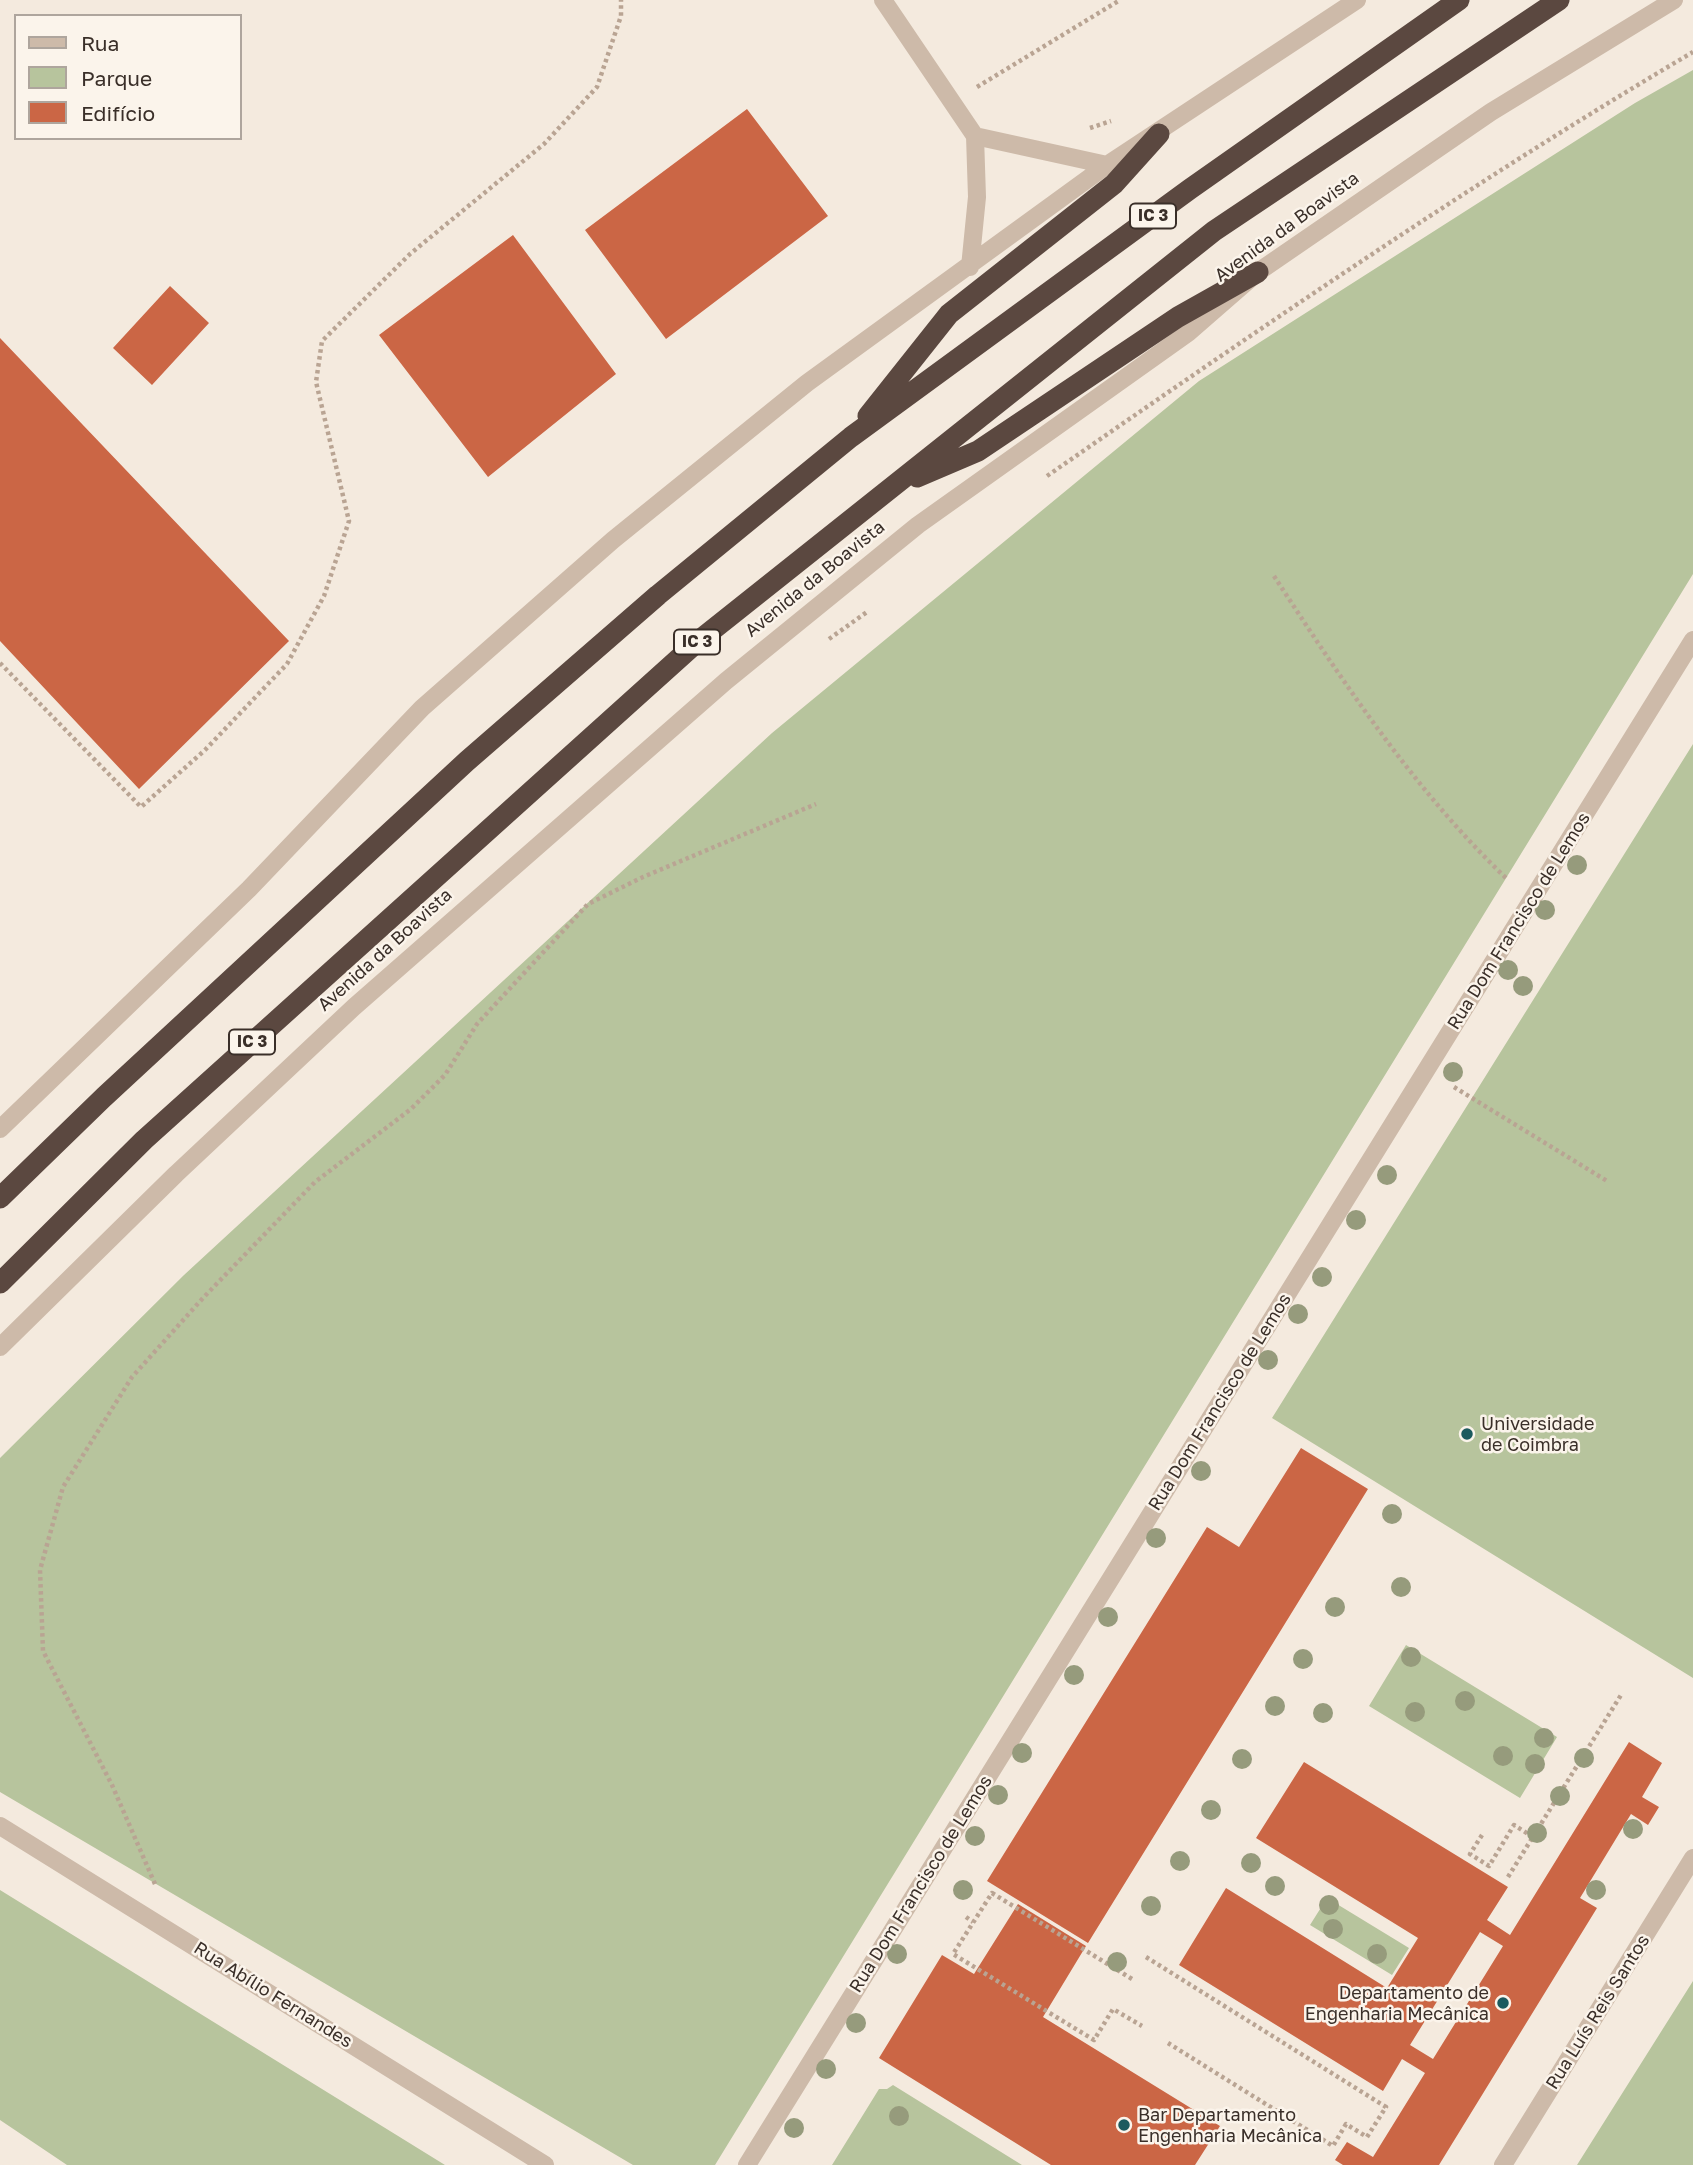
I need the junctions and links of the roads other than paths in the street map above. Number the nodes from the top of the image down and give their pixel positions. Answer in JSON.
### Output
{"nodes":[{"id":1,"x":883,"y":0,"type":"edge"},
{"id":2,"x":1357,"y":0,"type":"edge"},
{"id":3,"x":1459,"y":0,"type":"edge"},
{"id":4,"x":1559,"y":0,"type":"edge"},
{"id":5,"x":1674,"y":0,"type":"edge"},
{"id":6,"x":1159,"y":134,"type":"junction"},
{"id":7,"x":975,"y":136,"type":"junction"},
{"id":8,"x":1107,"y":165,"type":"junction"},
{"id":9,"x":970,"y":267,"type":"junction"},
{"id":10,"x":1258,"y":272,"type":"junction"},
{"id":11,"x":851,"y":437,"type":"junction"},
{"id":12,"x":892,"y":487,"type":"junction"},
{"id":13,"x":1693,"y":640,"type":"edge"},
{"id":14,"x":0,"y":1129,"type":"edge"},
{"id":15,"x":0,"y":1198,"type":"edge"},
{"id":16,"x":0,"y":1283,"type":"edge"},
{"id":17,"x":0,"y":1347,"type":"edge"},
{"id":18,"x":0,"y":1826,"type":"edge"},
{"id":19,"x":1693,"y":1858,"type":"edge"},
{"id":20,"x":545,"y":2165,"type":"edge"},
{"id":21,"x":747,"y":2165,"type":"edge"},
{"id":22,"x":1503,"y":2165,"type":"edge"}],
"edges":[{"from":1,"to":7,"type":"street"},
{"from":2,"to":6,"type":"street"},
{"from":3,"to":11,"type":"highway","number":"IC 3"},
{"from":4,"to":12,"type":"highway","name":"Avenida da Boavista","number":"IC 3"},
{"from":5,"to":10,"type":"street","name":"Avenida da Boavista"},
{"from":6,"to":8,"type":"street"},
{"from":6,"to":11,"type":"highway"},
{"from":7,"to":8,"type":"street"},
{"from":7,"to":9,"type":"street"},
{"from":8,"to":9,"type":"street"},
{"from":9,"to":14,"type":"street"},
{"from":10,"to":12,"type":"highway"},
{"from":10,"to":17,"type":"street","name":"Avenida da Boavista"},
{"from":11,"to":15,"type":"highway","number":"IC 3"},
{"from":12,"to":16,"type":"highway","name":"Avenida da Boavista","number":"IC 3"},
{"from":13,"to":21,"type":"street","name":"Rua Dom Francisco de Lemos"},
{"from":18,"to":20,"type":"street","name":"Rua Abílio Fernandes"},
{"from":19,"to":22,"type":"street","name":"Rua Luís Reis Santos"}]}
